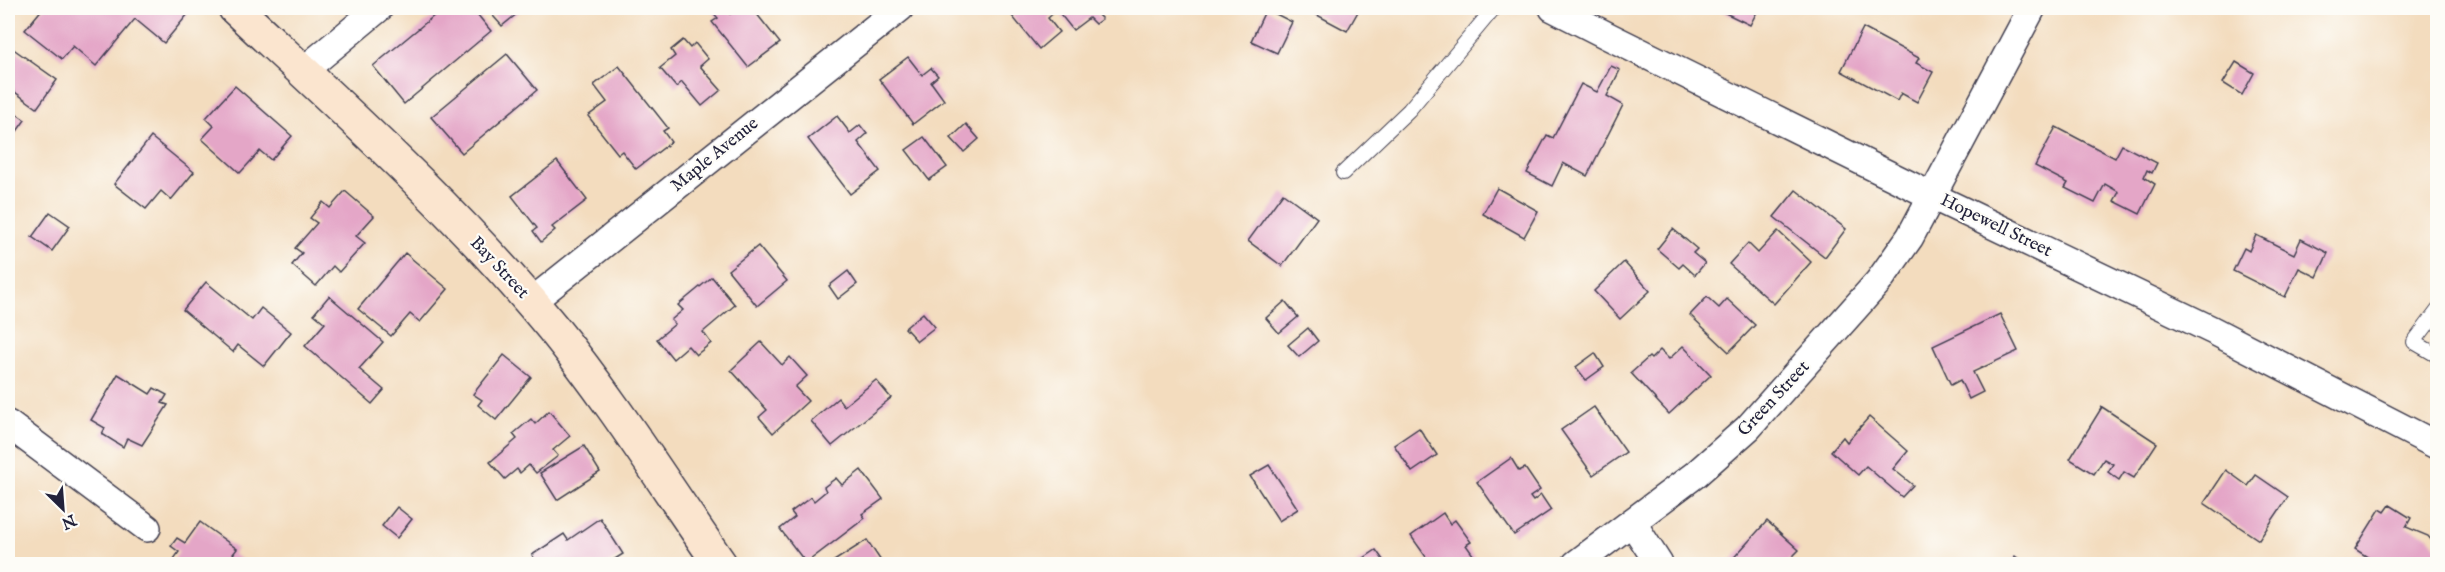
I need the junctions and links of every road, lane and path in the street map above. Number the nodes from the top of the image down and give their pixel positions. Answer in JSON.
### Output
{"nodes":[{"id":1,"x":235,"y":8,"type":"edge"},
{"id":2,"x":380,"y":8,"type":"edge"},
{"id":3,"x":900,"y":8,"type":"edge"},
{"id":4,"x":1494,"y":8,"type":"edge"},
{"id":5,"x":1553,"y":8,"type":"edge"},
{"id":6,"x":2032,"y":8,"type":"edge"},
{"id":7,"x":303,"y":71,"type":"junction"},
{"id":8,"x":1343,"y":173,"type":"dead end"},
{"id":9,"x":1932,"y":195,"type":"junction"},
{"id":10,"x":531,"y":302,"type":"junction"},
{"id":11,"x":2438,"y":310,"type":"edge"},
{"id":12,"x":2438,"y":356,"type":"edge"},
{"id":13,"x":8,"y":424,"type":"edge"},
{"id":14,"x":2438,"y":446,"type":"edge"},
{"id":15,"x":1632,"y":522,"type":"junction"},
{"id":16,"x":147,"y":528,"type":"dead end"},
{"id":17,"x":720,"y":564,"type":"edge"},
{"id":18,"x":1576,"y":564,"type":"edge"},
{"id":19,"x":1659,"y":564,"type":"edge"}],
"edges":[{"from":1,"to":7,"type":"main road","name":"Bay Street"},
{"from":2,"to":7,"type":"street"},
{"from":3,"to":10,"type":"street","name":"Maple Avenue"},
{"from":4,"to":8,"type":"lane"},
{"from":5,"to":9,"type":"street","name":"Hopewell Street"},
{"from":6,"to":9,"type":"street","name":"Green Street"},
{"from":7,"to":10,"type":"main road","name":"Bay Street"},
{"from":9,"to":14,"type":"street","name":"Hopewell Street"},
{"from":9,"to":15,"type":"street","name":"Green Street"},
{"from":10,"to":17,"type":"main road","name":"Bay Street"},
{"from":11,"to":12,"type":"lane"},
{"from":13,"to":16,"type":"street"},
{"from":15,"to":18,"type":"street","name":"Green Street"},
{"from":15,"to":19,"type":"street"}]}
